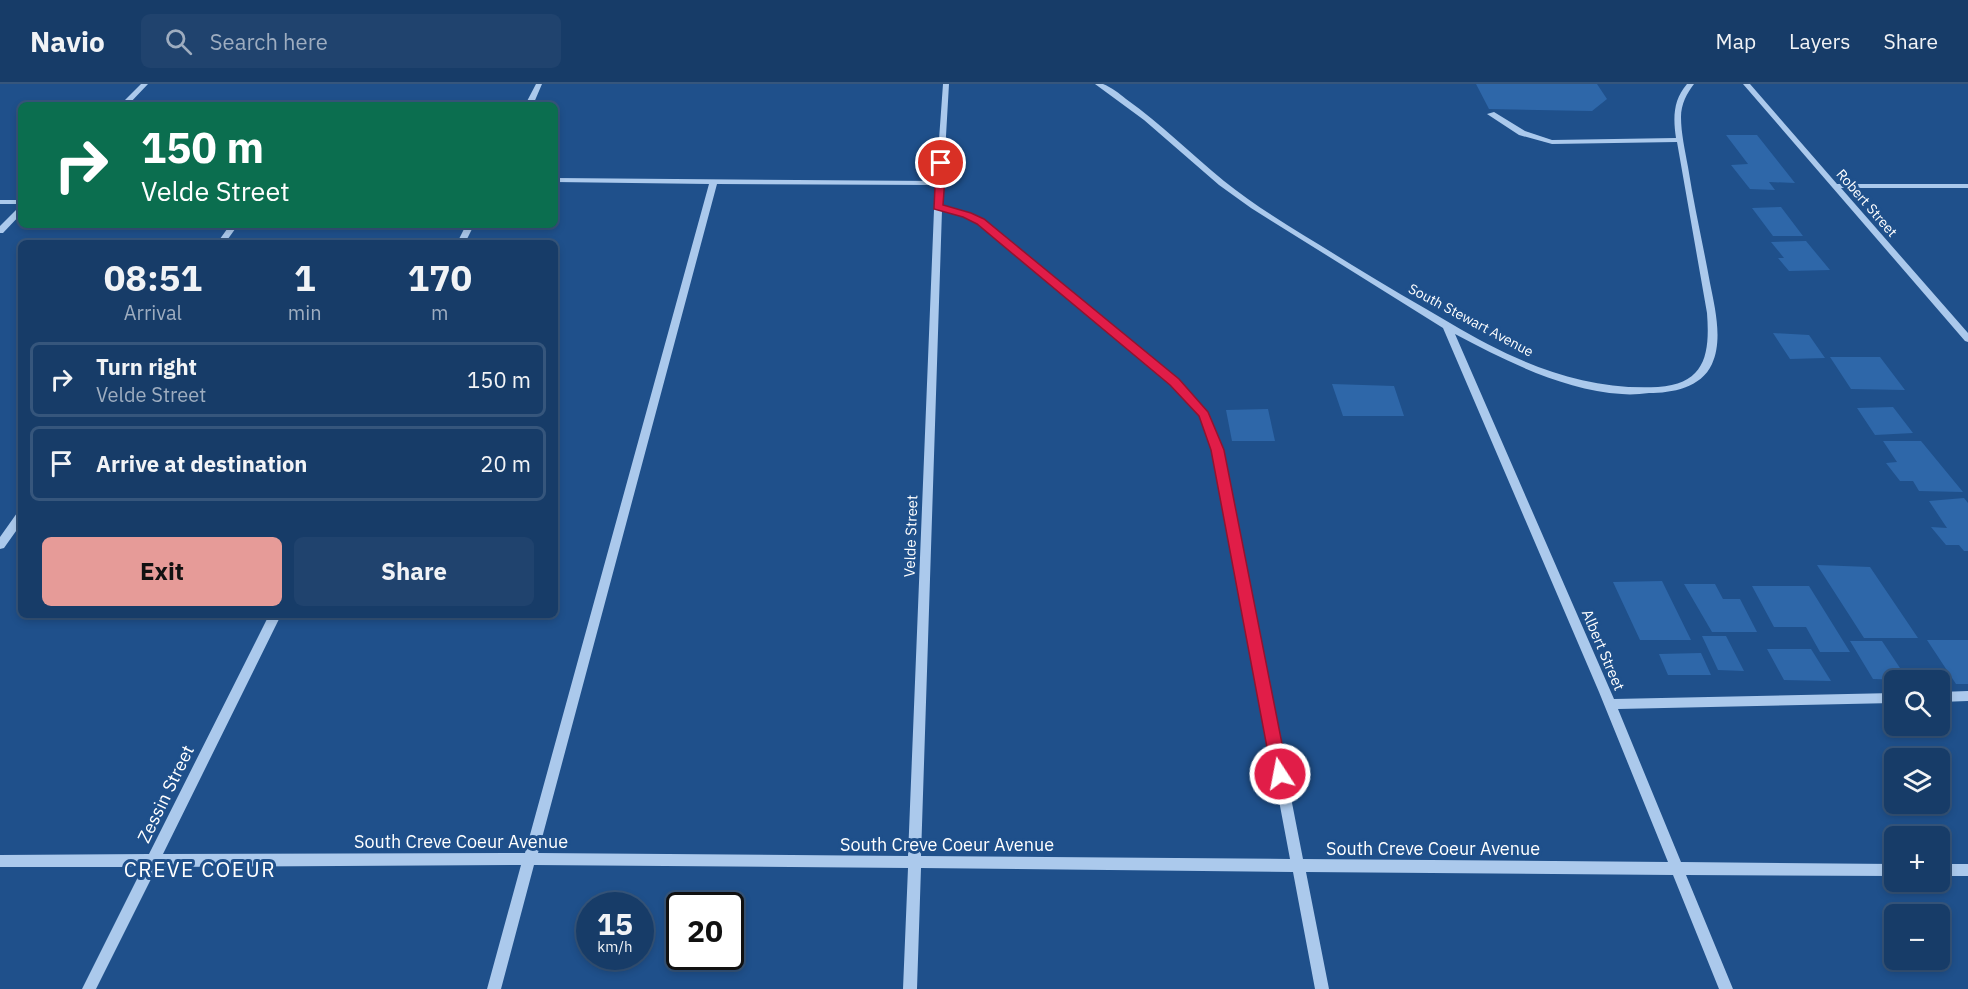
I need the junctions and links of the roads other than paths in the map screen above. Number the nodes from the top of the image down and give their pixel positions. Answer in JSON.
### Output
{"nodes":[{"id":1,"x":145,"y":84,"type":"edge"},
{"id":2,"x":540,"y":84,"type":"edge"},
{"id":3,"x":946,"y":84,"type":"edge"},
{"id":4,"x":1098,"y":84,"type":"edge"},
{"id":5,"x":1691,"y":84,"type":"edge"},
{"id":6,"x":1746,"y":84,"type":"edge"},
{"id":7,"x":127,"y":102,"type":"edge"},
{"id":8,"x":531,"y":102,"type":"edge"},
{"id":9,"x":1491,"y":114,"type":"dead end"},
{"id":10,"x":1680,"y":140,"type":"junction"},
{"id":11,"x":558,"y":180,"type":"edge"},
{"id":12,"x":714,"y":182,"type":"junction"},
{"id":13,"x":939,"y":183,"type":"junction"},
{"id":14,"x":1834,"y":186,"type":"junction"},
{"id":15,"x":1968,"y":186,"type":"edge"},
{"id":16,"x":0,"y":202,"type":"edge"},
{"id":17,"x":18,"y":202,"type":"edge"},
{"id":18,"x":938,"y":206,"type":"junction"},
{"id":19,"x":18,"y":213,"type":"edge"},
{"id":20,"x":0,"y":231,"type":"edge"},
{"id":21,"x":1446,"y":324,"type":"junction"},
{"id":22,"x":1968,"y":339,"type":"edge"},
{"id":23,"x":18,"y":520,"type":"edge"},
{"id":24,"x":0,"y":545,"type":"edge"},
{"id":25,"x":274,"y":618,"type":"edge"},
{"id":26,"x":1968,"y":696,"type":"edge"},
{"id":27,"x":1950,"y":697,"type":"edge"},
{"id":28,"x":1884,"y":698,"type":"edge"},
{"id":29,"x":1609,"y":704,"type":"junction"},
{"id":30,"x":528,"y":859,"type":"junction"},
{"id":31,"x":0,"y":861,"type":"edge"},
{"id":32,"x":152,"y":862,"type":"junction"},
{"id":33,"x":915,"y":863,"type":"junction"},
{"id":34,"x":1298,"y":866,"type":"junction"},
{"id":35,"x":1676,"y":869,"type":"junction"},
{"id":36,"x":1884,"y":870,"type":"edge"},
{"id":37,"x":1950,"y":870,"type":"edge"},
{"id":38,"x":1968,"y":870,"type":"edge"},
{"id":39,"x":89,"y":989,"type":"edge"},
{"id":40,"x":494,"y":989,"type":"edge"},
{"id":41,"x":910,"y":989,"type":"edge"},
{"id":42,"x":1322,"y":989,"type":"edge"},
{"id":43,"x":1726,"y":989,"type":"edge"}],
"edges":[{"from":1,"to":7,"type":"street"},
{"from":2,"to":8,"type":"street"},
{"from":3,"to":13,"type":"street","name":"Velde Street"},
{"from":4,"to":21,"type":"street","name":"South Stewart Avenue"},
{"from":5,"to":10,"type":"street","name":"South Stewart Avenue"},
{"from":6,"to":14,"type":"street","name":"Robert Street"},
{"from":9,"to":10,"type":"street"},
{"from":10,"to":21,"type":"street","name":"South Stewart Avenue"},
{"from":11,"to":12,"type":"street"},
{"from":12,"to":13,"type":"street"},
{"from":12,"to":30,"type":"street"},
{"from":13,"to":18,"type":"street","name":"Velde Street"},
{"from":14,"to":15,"type":"street"},
{"from":14,"to":22,"type":"street","name":"Robert Street"},
{"from":16,"to":17,"type":"street"},
{"from":18,"to":33,"type":"street","name":"Velde Street"},
{"from":18,"to":34,"type":"street"},
{"from":19,"to":20,"type":"street"},
{"from":21,"to":29,"type":"street","name":"Albert Street"},
{"from":23,"to":24,"type":"street"},
{"from":25,"to":32,"type":"street","name":"Zessin Street"},
{"from":26,"to":27,"type":"street"},
{"from":28,"to":29,"type":"street"},
{"from":29,"to":35,"type":"street","name":"Albert Street"},
{"from":30,"to":32,"type":"street","name":"South Creve Coeur Avenue"},
{"from":30,"to":33,"type":"street","name":"South Creve Coeur Avenue"},
{"from":30,"to":40,"type":"street"},
{"from":31,"to":32,"type":"street","name":"South Creve Coeur Avenue"},
{"from":32,"to":39,"type":"street","name":"Zessin Street"},
{"from":33,"to":34,"type":"street","name":"South Creve Coeur Avenue"},
{"from":33,"to":41,"type":"street","name":"Velde Street"},
{"from":34,"to":35,"type":"street","name":"South Creve Coeur Avenue"},
{"from":34,"to":42,"type":"street"},
{"from":35,"to":36,"type":"street","name":"South Creve Coeur Avenue"},
{"from":35,"to":43,"type":"street","name":"Albert Street"},
{"from":37,"to":38,"type":"street"}]}
